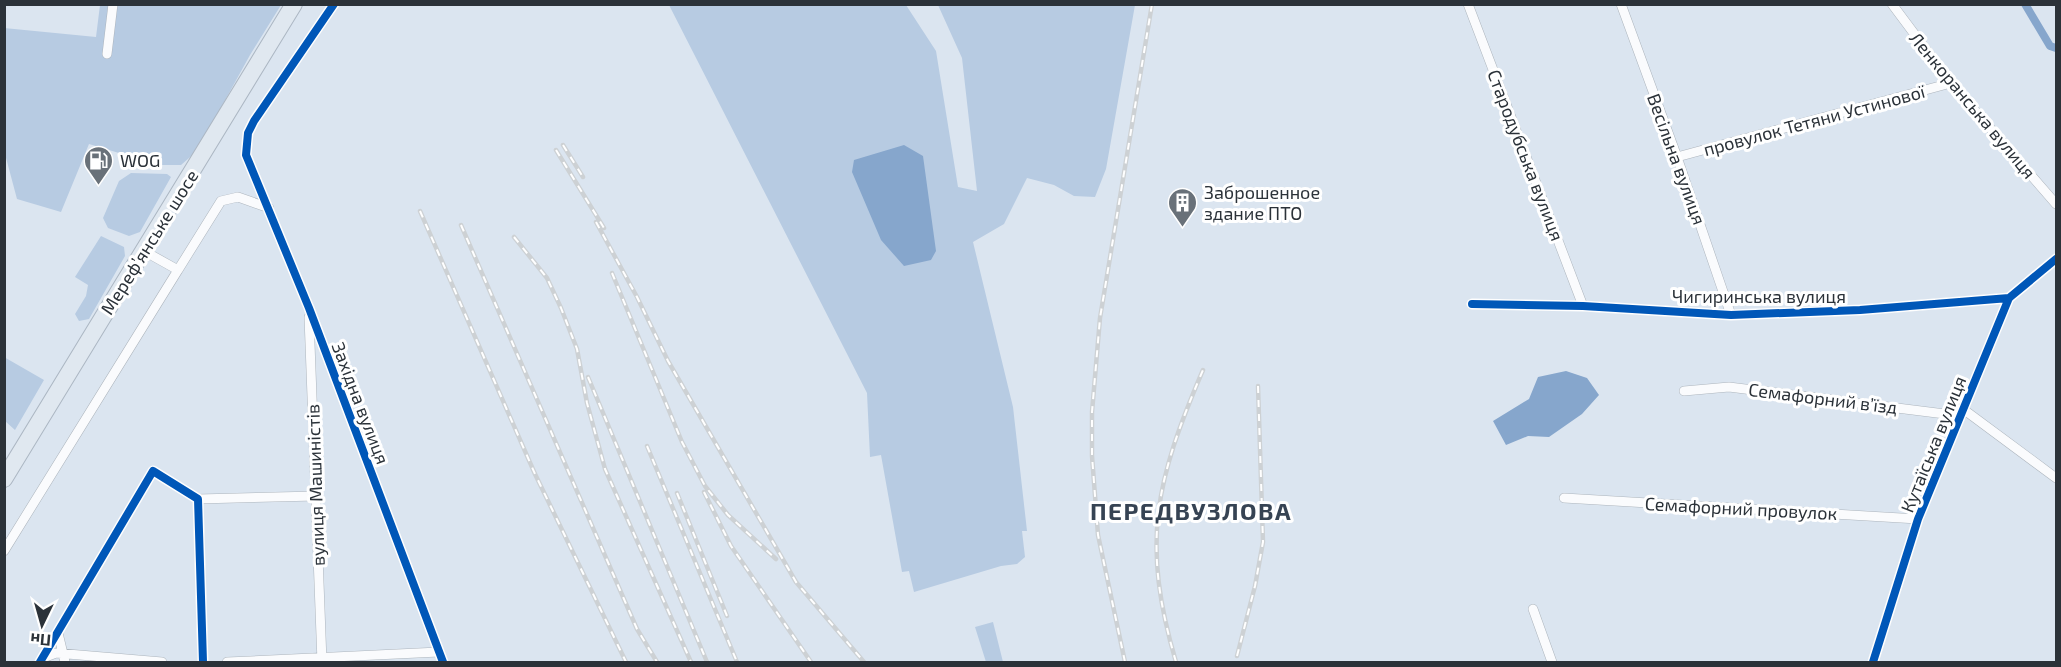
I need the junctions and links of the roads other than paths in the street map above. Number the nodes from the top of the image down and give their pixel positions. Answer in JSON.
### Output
{"nodes":[{"id":1,"x":113,"y":4,"type":"edge"},
{"id":2,"x":294,"y":4,"type":"edge"},
{"id":3,"x":334,"y":4,"type":"edge"},
{"id":4,"x":1468,"y":4,"type":"edge"},
{"id":5,"x":1621,"y":4,"type":"edge"},
{"id":6,"x":1892,"y":4,"type":"edge"},
{"id":7,"x":107,"y":54,"type":"dead end"},
{"id":8,"x":1951,"y":82,"type":"junction"},
{"id":9,"x":1677,"y":157,"type":"junction"},
{"id":10,"x":2056,"y":204,"type":"edge"},
{"id":11,"x":269,"y":208,"type":"junction"},
{"id":12,"x":144,"y":251,"type":"junction"},
{"id":13,"x":2056,"y":259,"type":"edge"},
{"id":14,"x":178,"y":270,"type":"junction"},
{"id":15,"x":2009,"y":298,"type":"junction"},
{"id":16,"x":1472,"y":304,"type":"dead end"},
{"id":17,"x":1583,"y":306,"type":"junction"},
{"id":18,"x":309,"y":308,"type":"junction"},
{"id":19,"x":1731,"y":315,"type":"junction"},
{"id":20,"x":1684,"y":392,"type":"dead end"},
{"id":21,"x":1962,"y":413,"type":"junction"},
{"id":22,"x":2056,"y":478,"type":"edge"},
{"id":23,"x":4,"y":480,"type":"edge"},
{"id":24,"x":316,"y":496,"type":"junction"},
{"id":25,"x":1564,"y":498,"type":"dead end"},
{"id":26,"x":198,"y":499,"type":"junction"},
{"id":27,"x":1918,"y":519,"type":"junction"},
{"id":28,"x":4,"y":550,"type":"edge"},
{"id":29,"x":1533,"y":609,"type":"dead end"},
{"id":30,"x":58,"y":633,"type":"junction"},
{"id":31,"x":439,"y":652,"type":"junction"},
{"id":32,"x":64,"y":658,"type":"edge"},
{"id":33,"x":385,"y":659,"type":"edge"},
{"id":34,"x":41,"y":660,"type":"edge"},
{"id":35,"x":322,"y":660,"type":"edge"},
{"id":36,"x":162,"y":663,"type":"edge"},
{"id":37,"x":203,"y":663,"type":"edge"},
{"id":38,"x":227,"y":663,"type":"edge"},
{"id":39,"x":443,"y":663,"type":"edge"},
{"id":40,"x":1552,"y":663,"type":"edge"},
{"id":41,"x":1874,"y":663,"type":"edge"}],
"edges":[{"from":1,"to":7,"type":"street"},
{"from":2,"to":12,"type":"highway","name":"Мереф’янське шосе"},
{"from":3,"to":11,"type":"street","name":"Західна вулиця"},
{"from":4,"to":17,"type":"street","name":"Стародубська вулиця"},
{"from":5,"to":9,"type":"street","name":"Весільна вулиця"},
{"from":6,"to":8,"type":"street","name":"Ленкоранська вулиця"},
{"from":8,"to":9,"type":"street","name":"провулок Тетяни Устинової"},
{"from":8,"to":10,"type":"street","name":"Ленкоранська вулиця"},
{"from":9,"to":19,"type":"street","name":"Весільна вулиця"},
{"from":11,"to":14,"type":"street"},
{"from":11,"to":18,"type":"street","name":"Західна вулиця"},
{"from":12,"to":14,"type":"street"},
{"from":12,"to":23,"type":"highway","name":"Мереф’янське шосе"},
{"from":13,"to":15,"type":"street","name":"Кутаїська вулиця"},
{"from":14,"to":28,"type":"street"},
{"from":15,"to":19,"type":"street","name":"Чигиринська вулиця"},
{"from":15,"to":21,"type":"street","name":"Кутаїська вулиця"},
{"from":16,"to":17,"type":"street","name":"Чигиринська вулиця"},
{"from":17,"to":19,"type":"street","name":"Чигиринська вулиця"},
{"from":18,"to":24,"type":"street","name":"вулиця Машиністів"},
{"from":18,"to":31,"type":"street","name":"Західна вулиця"},
{"from":20,"to":21,"type":"street","name":"Семафорний в’їзд"},
{"from":21,"to":22,"type":"street"},
{"from":21,"to":27,"type":"street","name":"Кутаїська вулиця"},
{"from":24,"to":26,"type":"street"},
{"from":24,"to":35,"type":"street","name":"вулиця Машиністів"},
{"from":25,"to":27,"type":"street","name":"Семафорний провулок"},
{"from":26,"to":30,"type":"street"},
{"from":26,"to":37,"type":"street"},
{"from":27,"to":41,"type":"street","name":"Кутаїська вулиця"},
{"from":29,"to":40,"type":"street"},
{"from":30,"to":32,"type":"street"},
{"from":30,"to":34,"type":"street"},
{"from":31,"to":33,"type":"street"},
{"from":31,"to":39,"type":"street","name":"Західна вулиця"},
{"from":32,"to":34,"type":"street"},
{"from":32,"to":36,"type":"street"},
{"from":33,"to":35,"type":"street"},
{"from":35,"to":38,"type":"street"}]}
